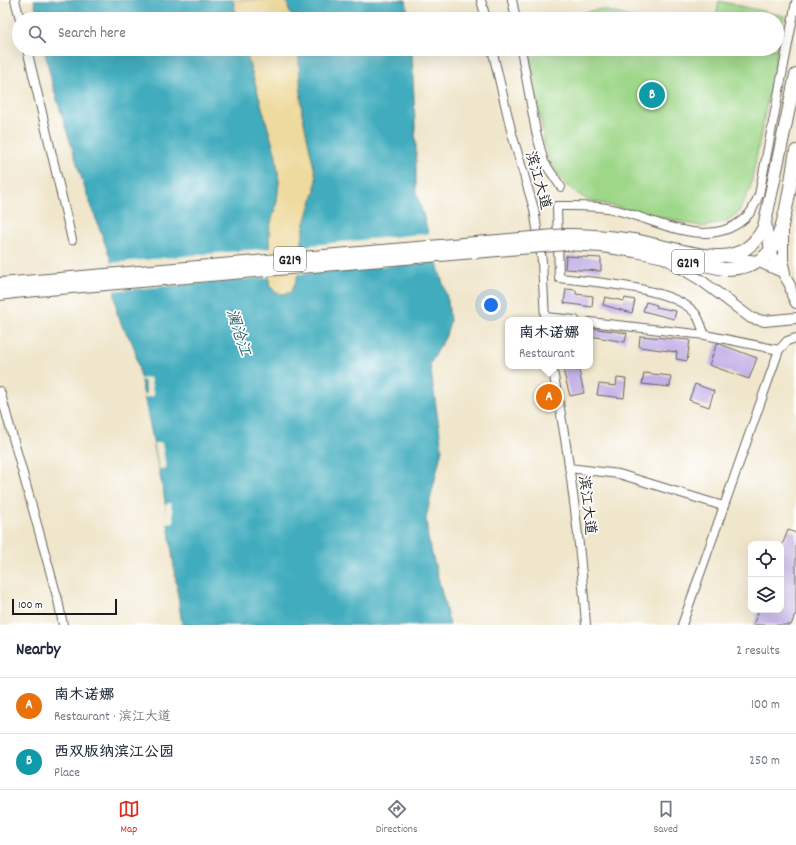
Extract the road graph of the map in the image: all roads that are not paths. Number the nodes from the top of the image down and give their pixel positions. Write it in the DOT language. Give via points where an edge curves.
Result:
graph roads {
  1 [pos="15,0"];
  2 [pos="481,0"];
  3 [pos="512,0"];
  4 [pos="796,2"];
  5 [pos="18,12"];
  6 [pos="484,12"];
  7 [pos="515,12"];
  8 [pos="29,56"];
  9 [pos="494,56"];
  10 [pos="522,56"];
  11 [pos="796,75"];
  12 [pos="796,152"];
  13 [pos="561,187"];
  14 [pos="766,218"];
  15 [pos="783,218"];
  16 [pos="566,239"];
  17 [pos="72,240"];
  18 [pos="770,252"];
  19 [pos="660,256"];
  20 [pos="723,256"];
  21 [pos="758,261"];
  22 [pos="786,277"];
  23 [pos="0,284"];
  24 [pos="14,288"];
  25 [pos="796,289"];
  26 [pos="0,294"];
  27 [pos="796,303"];
  28 [pos="545,317"];
  29 [pos="796,318"];
  30 [pos="593,322"];
  31 [pos="706,335"];
  32 [pos="796,338"];
  33 [pos="780,350"];
  34 [pos="553,369"];
  35 [pos="0,391"];
  36 [pos="569,468"];
  37 [pos="723,506"];
  38 [pos="63,625"];
  39 [pos="586,625"];
  40 [pos="682,625"];
  1 -- 5 [label="street"];
  2 -- 6 [label="street"];
  3 -- 7 [label="street"];
  4 -- 31 [label="street" via="759,196 750,214 735,226 710,234 684,232 610,208 557,206 559,278 653,292 679,300 695,314"];
  8 -- 17 [label="street"];
  9 -- 28 [label="street, 滨江大道" via="512,134 534,209 542,261"];
  10 -- 13 [label="street" via="544,162"];
  11 -- 14 [label="highway, G219"];
  12 -- 15 [label="highway, G219"];
  14 -- 18 [label="main road"];
  14 -- 20 [label="highway, G219" via="760,234 750,246 737,253"];
  15 -- 18 [label="highway, G219" via="779,235"];
  15 -- 22 [label="main road" via="783,264"];
  16 -- 19 [label="highway, G219"];
  16 -- 20 [label="highway, G219" via="633,240"];
  16 -- 24 [label="highway, G219, bridge"];
  18 -- 21 [label="highway, G219"];
  18 -- 22 [label="main road"];
  19 -- 21 [label="highway, G219" via="724,269 744,267"];
  19 -- 29 [label="main road" via="702,281 751,318 764,321"];
  20 -- 21 [label="main road"];
  21 -- 22 [label="main road" via="776,268"];
  22 -- 25 [label="main road"];
  22 -- 27 [label="main road"];
  23 -- 24 [label="highway, G219"];
  24 -- 26 [label="highway, G219"];
  30 -- 31 [label="street"];
  31 -- 33 [label="street"];
  32 -- 33 [label="street" via="787,342"];
  33 -- 37 [label="street"];
  34 -- 36 [label="street, 滨江大道"];
  35 -- 38 [label="street"];
  36 -- 37 [label="street" via="619,474"];
  36 -- 39 [label="street, 滨江大道"];
  37 -- 40 [label="street"];
}
